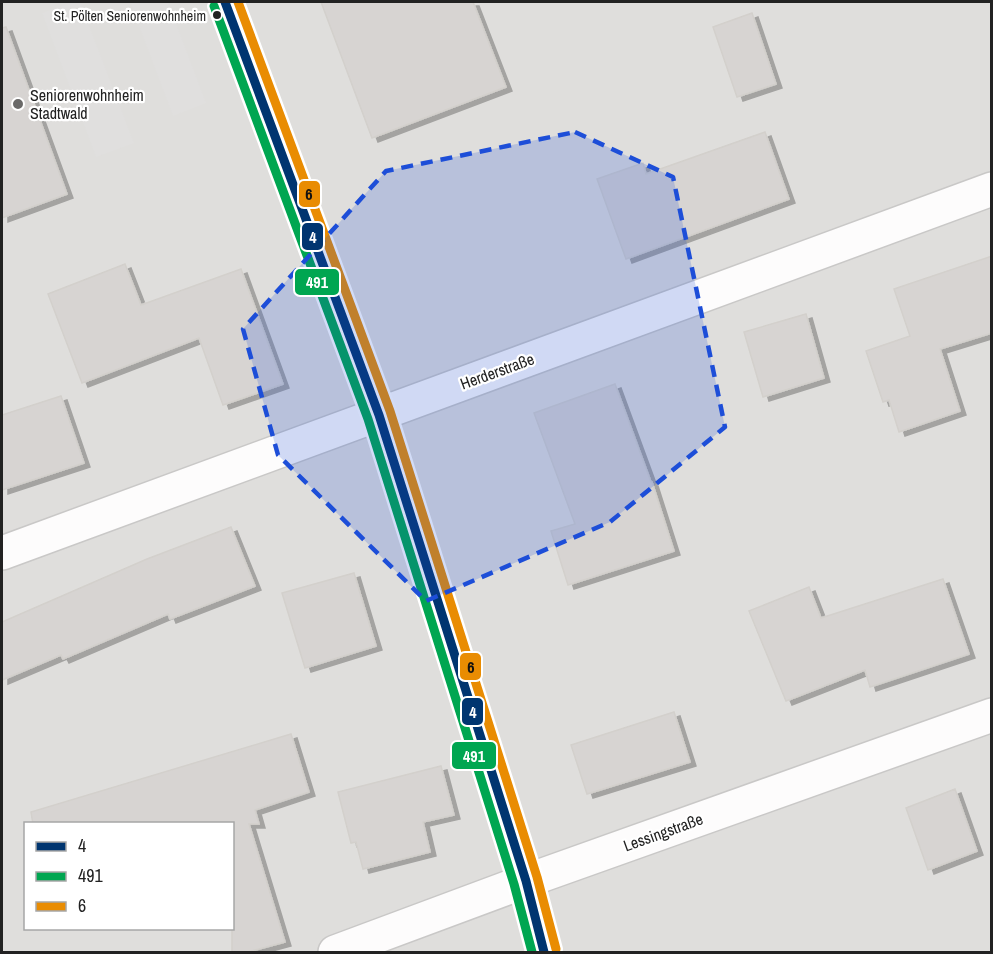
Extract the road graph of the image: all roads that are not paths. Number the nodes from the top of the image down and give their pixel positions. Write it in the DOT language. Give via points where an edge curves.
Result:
graph roads {
  1 [pos="225,2"];
  2 [pos="992,189"];
  3 [pos="379,415"];
  4 [pos="2,553"];
  5 [pos="992,715"];
  6 [pos="526,881"];
  7 [pos="335,952"];
  8 [pos="544,952"];
  1 -- 3 [label="street"];
  2 -- 3 [label="street, Herderstraße"];
  3 -- 4 [label="street, Herderstraße"];
  3 -- 6 [label="street"];
  5 -- 6 [label="street, Lessingstraße"];
  6 -- 7 [label="street, Lessingstraße"];
  6 -- 8 [label="street"];
}
